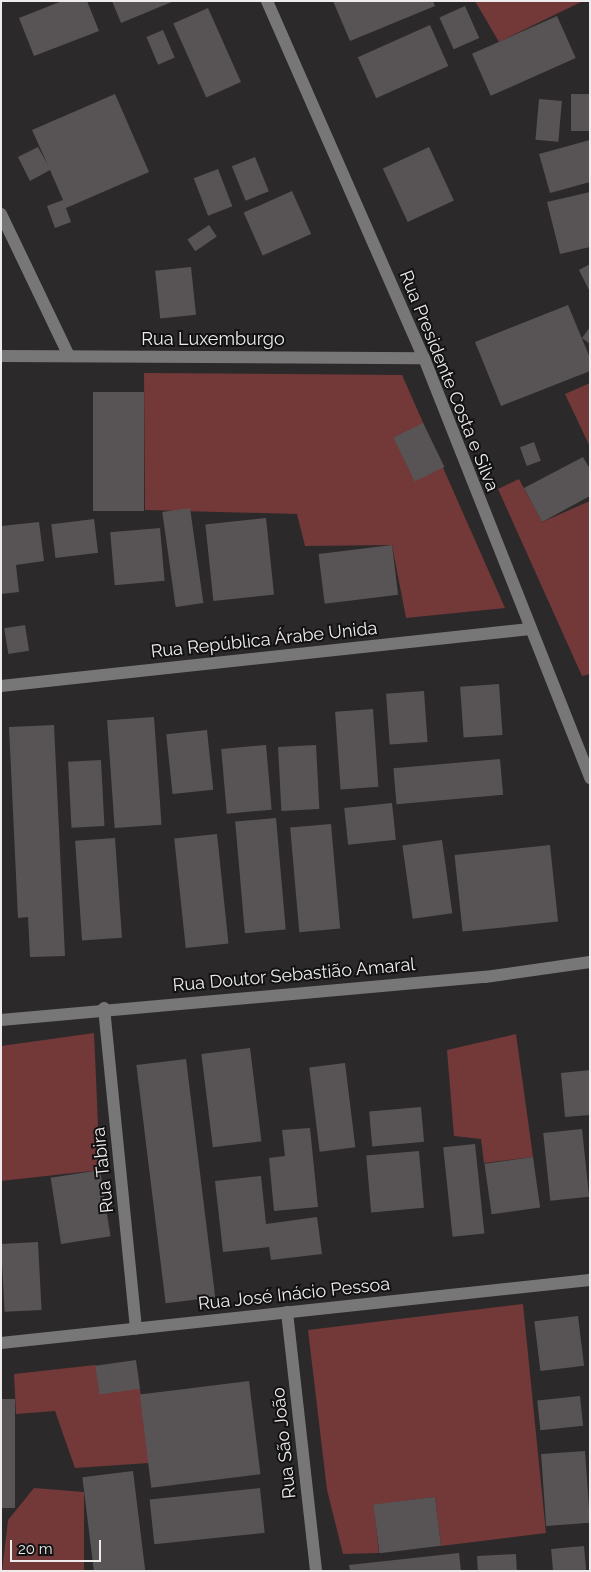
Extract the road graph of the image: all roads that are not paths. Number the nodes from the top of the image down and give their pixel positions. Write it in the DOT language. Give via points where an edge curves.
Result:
graph roads {
  1 [pos="267,1"];
  2 [pos="1,214"];
  3 [pos="1,356"];
  4 [pos="69,356"];
  5 [pos="424,358"];
  6 [pos="530,629"];
  7 [pos="1,686"];
  8 [pos="590,778"];
  9 [pos="590,962"];
  10 [pos="104,1008"];
  11 [pos="1,1020"];
  12 [pos="590,1280"];
  13 [pos="287,1312"];
  14 [pos="136,1328"];
  15 [pos="1,1343"];
  16 [pos="316,1571"];
  1 -- 5 [label="street, Rua Presidente Costa e Silva"];
  2 -- 4 [label="street"];
  3 -- 4 [label="street, Rua Luxemburgo"];
  4 -- 5 [label="street, Rua Luxemburgo"];
  5 -- 6 [label="street, Rua Presidente Costa e Silva"];
  6 -- 7 [label="street, Rua República Árabe Unida"];
  6 -- 8 [label="street, Rua Presidente Costa e Silva"];
  9 -- 10 [label="street, Rua Doutor Sebastião Amaral" via="485,977"];
  10 -- 11 [label="street, Rua Doutor Sebastião Amaral"];
  10 -- 14 [label="street, Rua Tabira"];
  12 -- 13 [label="street, Rua José Inácio Pessoa"];
  13 -- 14 [label="street, Rua José Inácio Pessoa"];
  13 -- 16 [label="street, Rua São João"];
  14 -- 15 [label="street, Rua José Inácio Pessoa"];
}
